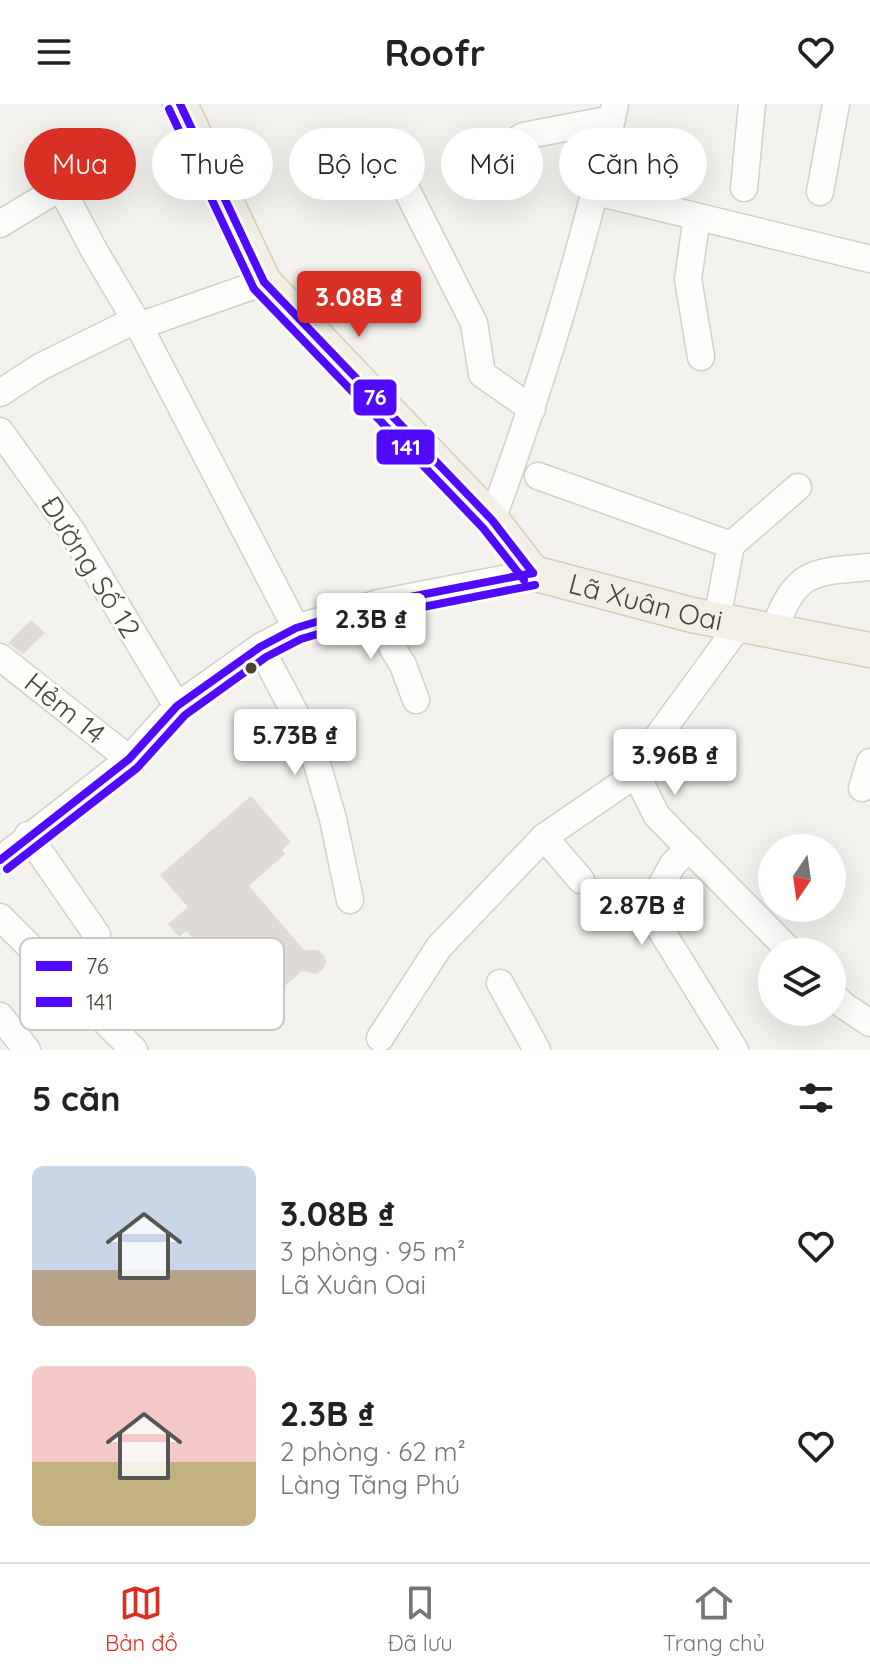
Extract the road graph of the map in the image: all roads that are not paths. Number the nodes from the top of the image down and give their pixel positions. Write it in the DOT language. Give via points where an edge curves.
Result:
graph roads {
  1 [pos="180,104"];
  2 [pos="752,104"];
  3 [pos="836,104"];
  4 [pos="613,112"];
  5 [pos="543,131"];
  6 [pos="744,188"];
  7 [pos="820,192"];
  8 [pos="40,200"];
  9 [pos="68,200"];
  10 [pos="412,200"];
  11 [pos="595,200"];
  12 [pos="629,200"];
  13 [pos="697,217"];
  14 [pos="0,224"];
  15 [pos="870,259"];
  16 [pos="264,282"];
  17 [pos="137,323"];
  18 [pos="701,357"];
  19 [pos="0,393"];
  20 [pos="532,409"];
  21 [pos="0,431"];
  22 [pos="538,476"];
  23 [pos="798,487"];
  24 [pos="492,520"];
  25 [pos="731,545"];
  26 [pos="870,567"];
  27 [pos="533,573"];
  28 [pos="379,603"];
  29 [pos="728,622"];
  30 [pos="296,628"];
  31 [pos="774,629"];
  32 [pos="260,647"];
  33 [pos="870,650"];
  34 [pos="0,657"];
  35 [pos="416,700"];
  36 [pos="177,706"];
  37 [pos="129,759"];
  38 [pos="870,762"];
  39 [pos="636,774"];
  40 [pos="862,788"];
  41 [pos="544,837"];
  42 [pos="10,846"];
  43 [pos="689,848"];
  44 [pos="581,880"];
  45 [pos="350,900"];
  46 [pos="0,917"];
  47 [pos="97,935"];
  48 [pos="21,938"];
  49 [pos="777,938"];
  50 [pos="500,983"];
  51 [pos="846,1007"];
  52 [pos="0,1016"];
  53 [pos="870,1023"];
  54 [pos="114,1030"];
  55 [pos="380,1038"];
  56 [pos="27,1050"];
  57 [pos="134,1050"];
  58 [pos="537,1050"];
  59 [pos="735,1050"];
  1 -- 16 [label="main road, Lã Xuân Oai"];
  2 -- 6 [label="street"];
  3 -- 7 [label="street"];
  4 -- 5 [label="street"];
  8 -- 14 [label="street"];
  9 -- 17 [label="street"];
  10 -- 20 [label="street" via="474,323 482,374"];
  11 -- 20 [label="street"];
  12 -- 13 [label="street"];
  13 -- 15 [label="street"];
  13 -- 18 [label="street" via="688,279"];
  16 -- 17 [label="street"];
  16 -- 24 [label="main road, Lã Xuân Oai"];
  17 -- 19 [label="street" via="40,367"];
  17 -- 30 [label="street"];
  20 -- 24 [label="street"];
  21 -- 36 [label="street, Đường Số 12" via="71,530"];
  22 -- 25 [label="street"];
  23 -- 25 [label="street"];
  24 -- 27 [label="main road, Lã Xuân Oai"];
  25 -- 29 [label="street"];
  26 -- 31 [label="street" via="820,571 798,584"];
  27 -- 28 [label="street"];
  27 -- 29 [label="main road, Lã Xuân Oai"];
  28 -- 30 [label="street"];
  28 -- 35 [label="street"];
  29 -- 31 [label="main road, Lã Xuân Oai"];
  29 -- 39 [label="street"];
  30 -- 32 [label="street"];
  31 -- 33 [label="main road, Lã Xuân Oai"];
  32 -- 36 [label="street"];
  32 -- 45 [label="street" via="311,743"];
  34 -- 37 [label="street, Hẻm 14"];
  36 -- 37 [label="street"];
  37 -- 42 [label="street"];
  38 -- 40 [label="street"];
  39 -- 41 [label="street"];
  39 -- 43 [label="street" via="657,816"];
  41 -- 44 [label="street"];
  41 -- 55 [label="street" via="439,947"];
  42 -- 47 [label="street"];
  43 -- 49 [label="street"];
  43 -- 59 [label="street" via="673,864 648,909"];
  46 -- 48 [label="street"];
  50 -- 58 [label="street"];
  51 -- 53 [label="street"];
  52 -- 56 [label="street"];
  54 -- 57 [label="street"];
}
